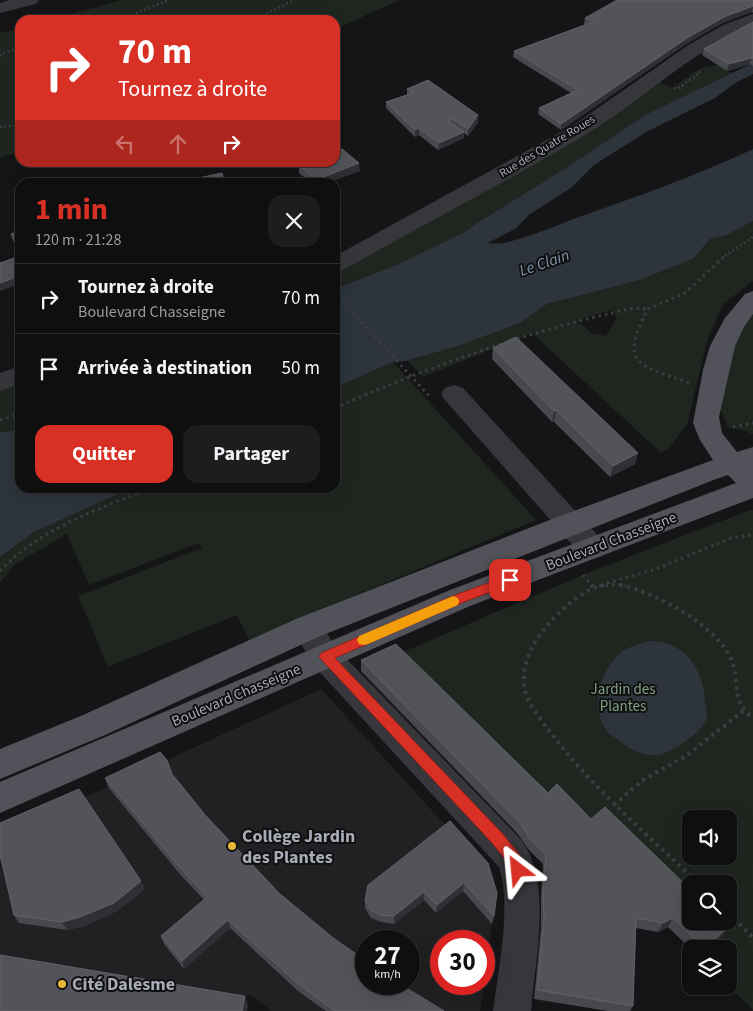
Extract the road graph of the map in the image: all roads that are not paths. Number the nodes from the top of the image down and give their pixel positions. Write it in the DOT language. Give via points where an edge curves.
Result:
graph roads {
  1 [pos="30,0"];
  2 [pos="0,8"];
  3 [pos="749,25"];
  4 [pos="340,262"];
  5 [pos="753,299"];
  6 [pos="15,377"];
  7 [pos="0,382"];
  8 [pos="454,394"];
  9 [pos="743,460"];
  10 [pos="753,483"];
  11 [pos="753,487"];
  12 [pos="570,524"];
  13 [pos="592,548"];
  14 [pos="307,628"];
  15 [pos="325,657"];
  16 [pos="0,764"];
  17 [pos="0,798"];
  18 [pos="512,1011"];
  1 -- 2 [label="street"];
  3 -- 4 [label="street, Rue des Quatre Roues" via="694,50 579,130"];
  5 -- 9 [label="main road" via="720,349 706,424 713,439"];
  6 -- 7 [label="street"];
  8 -- 12 [label="street"];
  9 -- 10 [label="main road"];
  9 -- 12 [label="main road, Boulevard Chasseigne"];
  11 -- 13 [label="main road, Boulevard Chasseigne"];
  12 -- 13 [label="street"];
  12 -- 14 [label="main road, Boulevard Chasseigne"];
  13 -- 15 [label="main road, Boulevard Chasseigne" via="460,598"];
  14 -- 15 [label="street"];
  14 -- 16 [label="main road, Boulevard Chasseigne"];
  15 -- 17 [label="main road, Boulevard Chasseigne"];
  15 -- 18 [label="street" via="514,859 521,881 521,908"];
}
